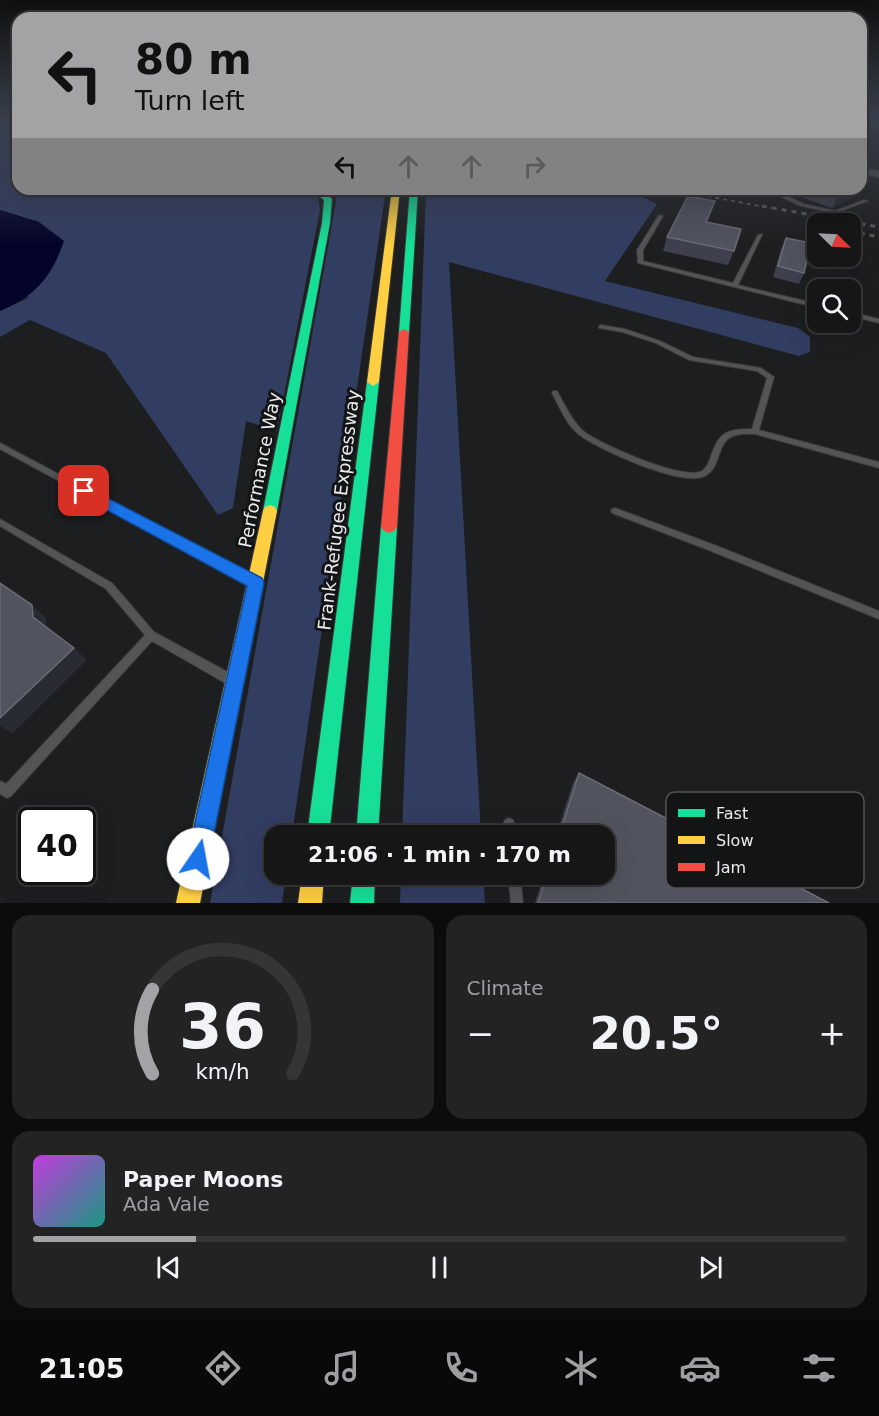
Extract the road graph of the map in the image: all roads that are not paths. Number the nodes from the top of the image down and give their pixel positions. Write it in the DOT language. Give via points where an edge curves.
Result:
graph roads {
  1 [pos="323,195"];
  2 [pos="395,195"];
  3 [pos="414,195"];
  4 [pos="780,195"];
  5 [pos="866,201"];
  6 [pos="661,216"];
  7 [pos="760,235"];
  8 [pos="735,286"];
  9 [pos="807,303"];
  10 [pos="861,317"];
  11 [pos="879,321"];
  12 [pos="601,327"];
  13 [pos="555,393"];
  14 [pos="755,431"];
  15 [pos="0,446"];
  16 [pos="879,465"];
  17 [pos="615,511"];
  18 [pos="0,522"];
  19 [pos="256,583"];
  20 [pos="879,615"];
  21 [pos="151,635"];
  22 [pos="235,682"];
  23 [pos="0,787"];
  24 [pos="319,825"];
  25 [pos="368,825"];
  26 [pos="312,885"];
  27 [pos="363,885"];
  28 [pos="515,885"];
  29 [pos="188,903"];
  30 [pos="310,903"];
  31 [pos="362,903"];
  32 [pos="517,903"];
  1 -- 19 [label="main road, Performance Way" via="328,199 326,223"];
  2 -- 24 [label="main road, Frank-Refugee Expressway"];
  3 -- 25 [label="main road"];
  4 -- 5 [label="lane" via="835,212"];
  6 -- 8 [label="lane" via="640,250 640,262"];
  7 -- 8 [label="lane"];
  8 -- 9 [label="lane"];
  10 -- 11 [label="lane"];
  12 -- 14 [label="lane" via="658,342 691,359 759,369 771,376"];
  13 -- 14 [label="lane" via="568,418 584,435 678,476 700,476 708,470 723,437 730,432"];
  14 -- 16 [label="lane"];
  15 -- 19 [label="lane"];
  17 -- 20 [label="lane" via="716,547 739,560"];
  18 -- 21 [label="lane" via="109,586"];
  19 -- 22 [label="main road, Performance Way"];
  21 -- 22 [label="lane"];
  21 -- 23 [label="lane" via="7,792"];
  22 -- 29 [label="main road, Performance Way"];
  26 -- 30 [label="main road"];
  27 -- 31 [label="main road"];
  28 -- 32 [label="lane"];
}
